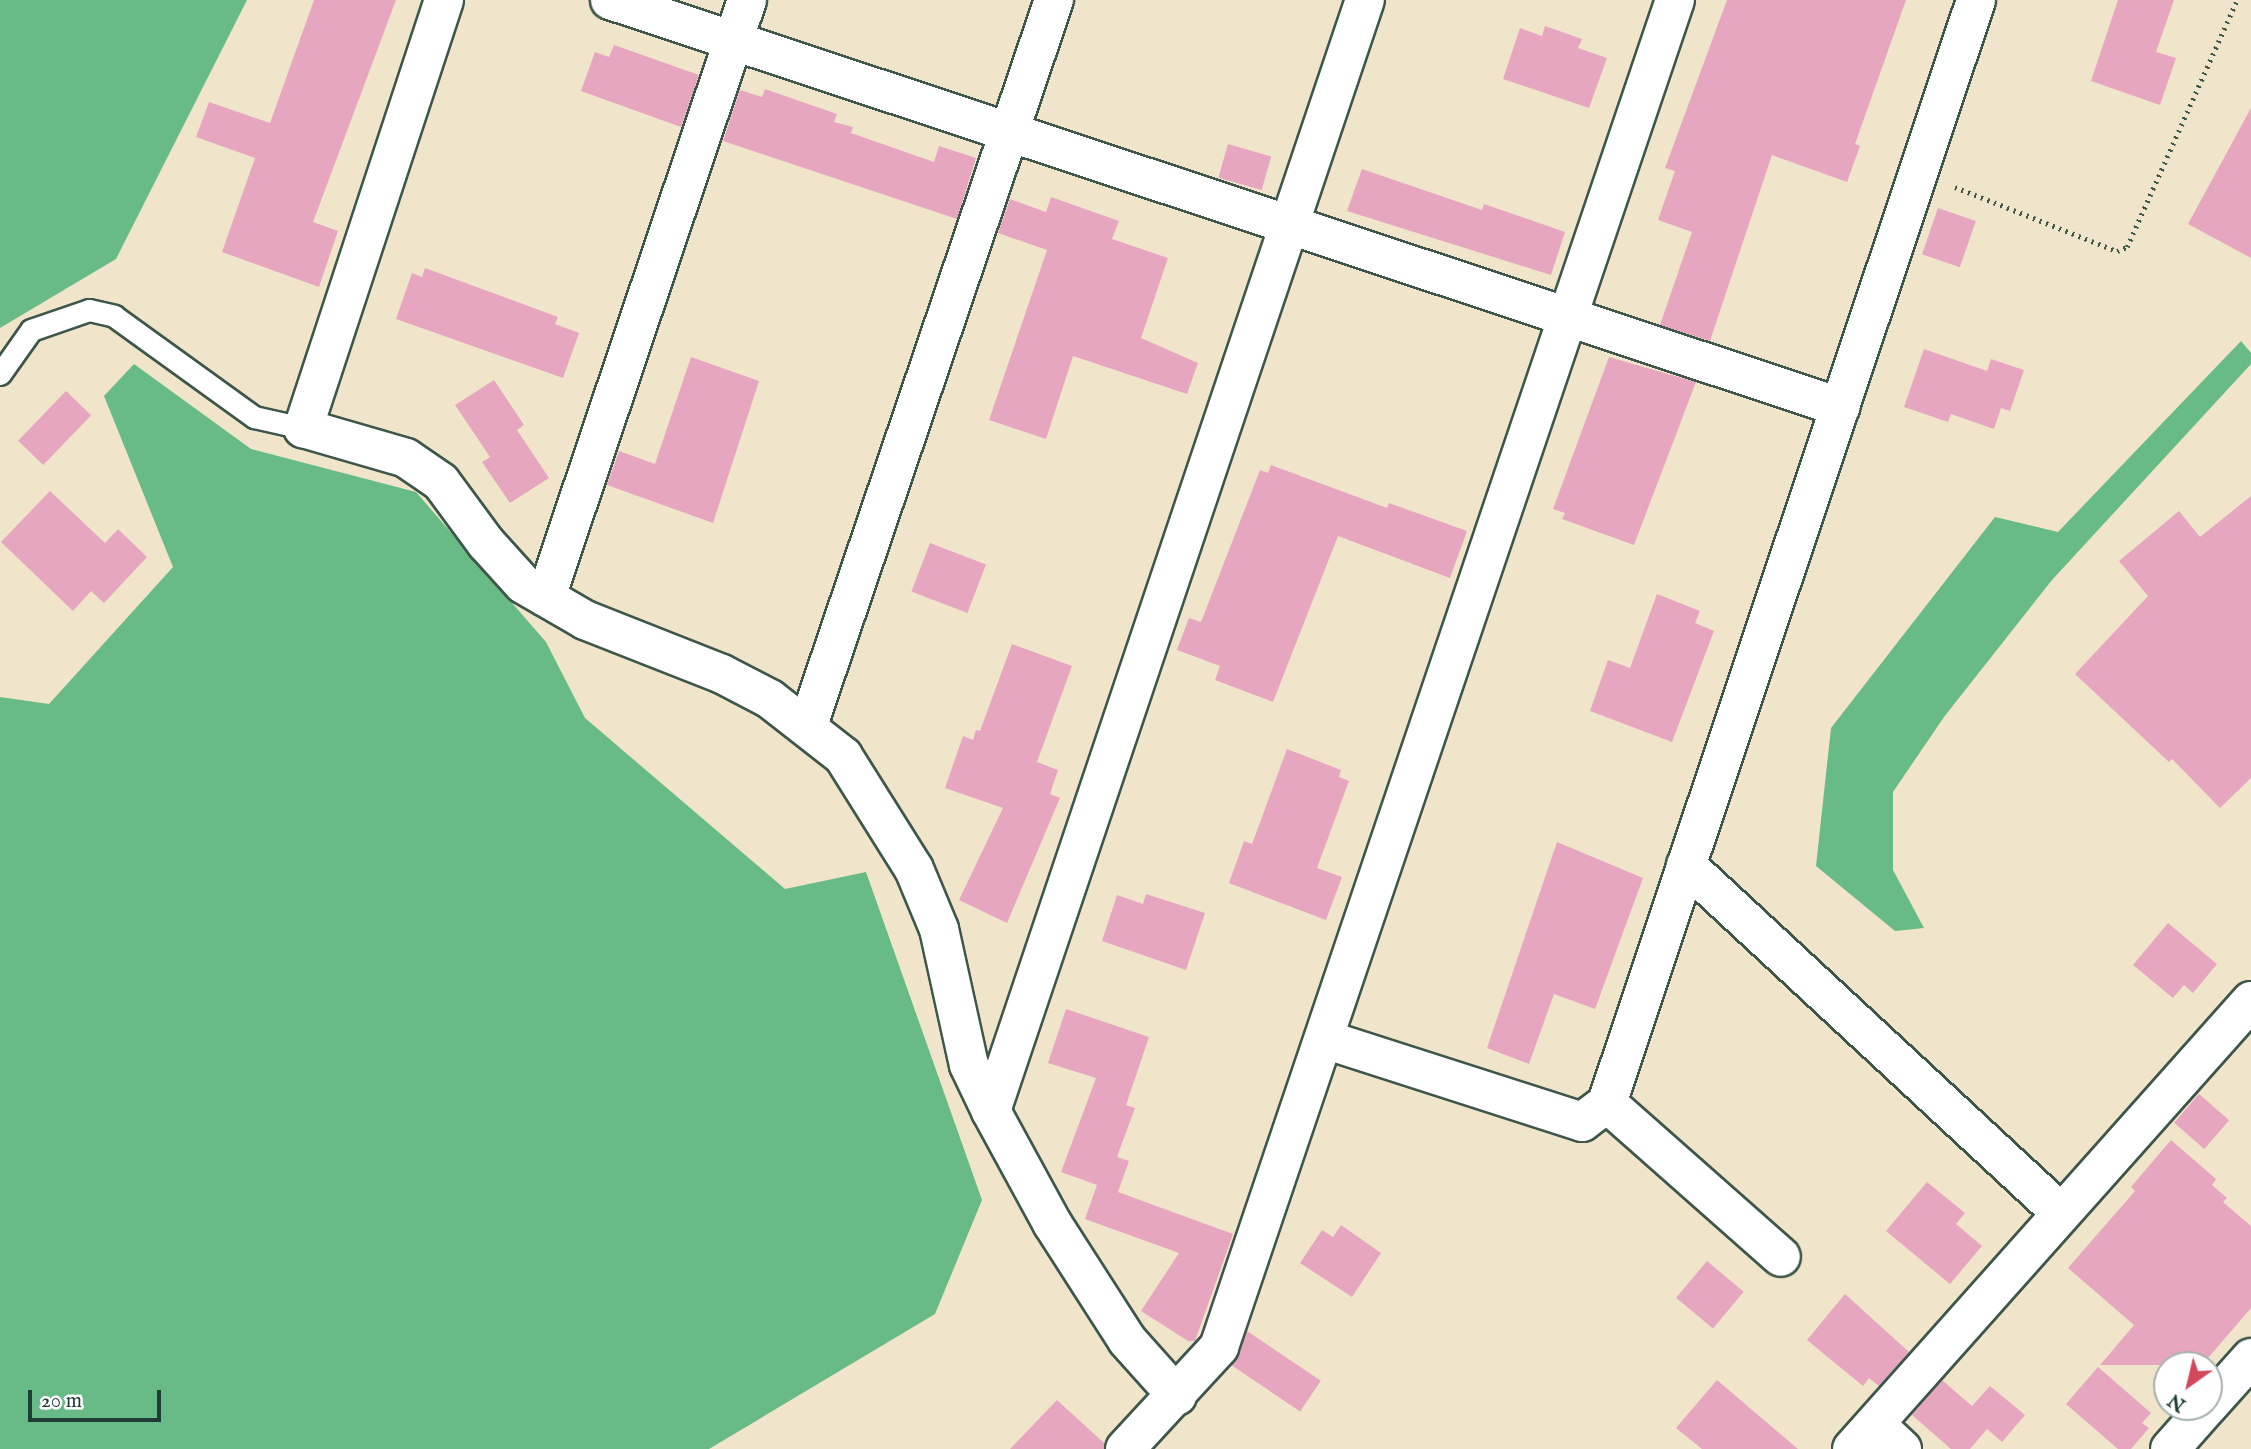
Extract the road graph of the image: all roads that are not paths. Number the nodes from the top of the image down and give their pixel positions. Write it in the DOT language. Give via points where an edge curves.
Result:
graph roads {
  1 [pos="444,0"];
  2 [pos="610,0"];
  3 [pos="747,0"];
  4 [pos="1054,0"];
  5 [pos="1366,0"];
  6 [pos="1675,0"];
  7 [pos="1976,0"];
  8 [pos="733,41"];
  9 [pos="1010,132"];
  10 [pos="1288,225"];
  11 [pos="1568,317"];
  12 [pos="0,374"];
  13 [pos="1840,407"];
  14 [pos="303,428"];
  15 [pos="546,597"];
  16 [pos="808,725"];
  17 [pos="1686,865"];
  18 [pos="2251,1000"];
  19 [pos="1324,1040"];
  20 [pos="1607,1103"];
  21 [pos="991,1111"];
  22 [pos="2060,1212"];
  23 [pos="1781,1256"];
  24 [pos="2251,1358"];
  25 [pos="2223,1389"];
  26 [pos="1177,1396"];
  27 [pos="2195,1421"];
  28 [pos="1876,1441"];
  29 [pos="1125,1449"];
  30 [pos="2170,1449"];
  1 -- 14 [label="street"];
  2 -- 8 [label="street"];
  3 -- 8 [label="street"];
  4 -- 9 [label="street"];
  5 -- 10 [label="street"];
  6 -- 11 [label="street"];
  7 -- 13 [label="street"];
  8 -- 9 [label="street"];
  8 -- 15 [label="street"];
  9 -- 10 [label="street"];
  9 -- 16 [label="street"];
  10 -- 11 [label="street"];
  10 -- 21 [label="street"];
  11 -- 13 [label="street"];
  11 -- 19 [label="street"];
  12 -- 14 [label="lane" via="31,330 89,310 114,316 254,417"];
  13 -- 17 [label="street"];
  14 -- 15 [label="street" via="406,458 441,482 495,554 523,584"];
  15 -- 16 [label="street" via="585,620 722,674"];
  16 -- 21 [label="street" via="843,756 914,869 939,929 969,1065"];
  17 -- 20 [label="street"];
  17 -- 22 [label="street"];
  18 -- 22 [label="street"];
  19 -- 20 [label="street" via="1582,1122"];
  19 -- 26 [label="street" via="1219,1347"];
  20 -- 23 [label="street"];
  21 -- 26 [label="street" via="1052,1223 1127,1340"];
  22 -- 28 [label="street"];
  24 -- 25 [label="street"];
  26 -- 29 [label="street"];
  27 -- 30 [label="street"];
}
